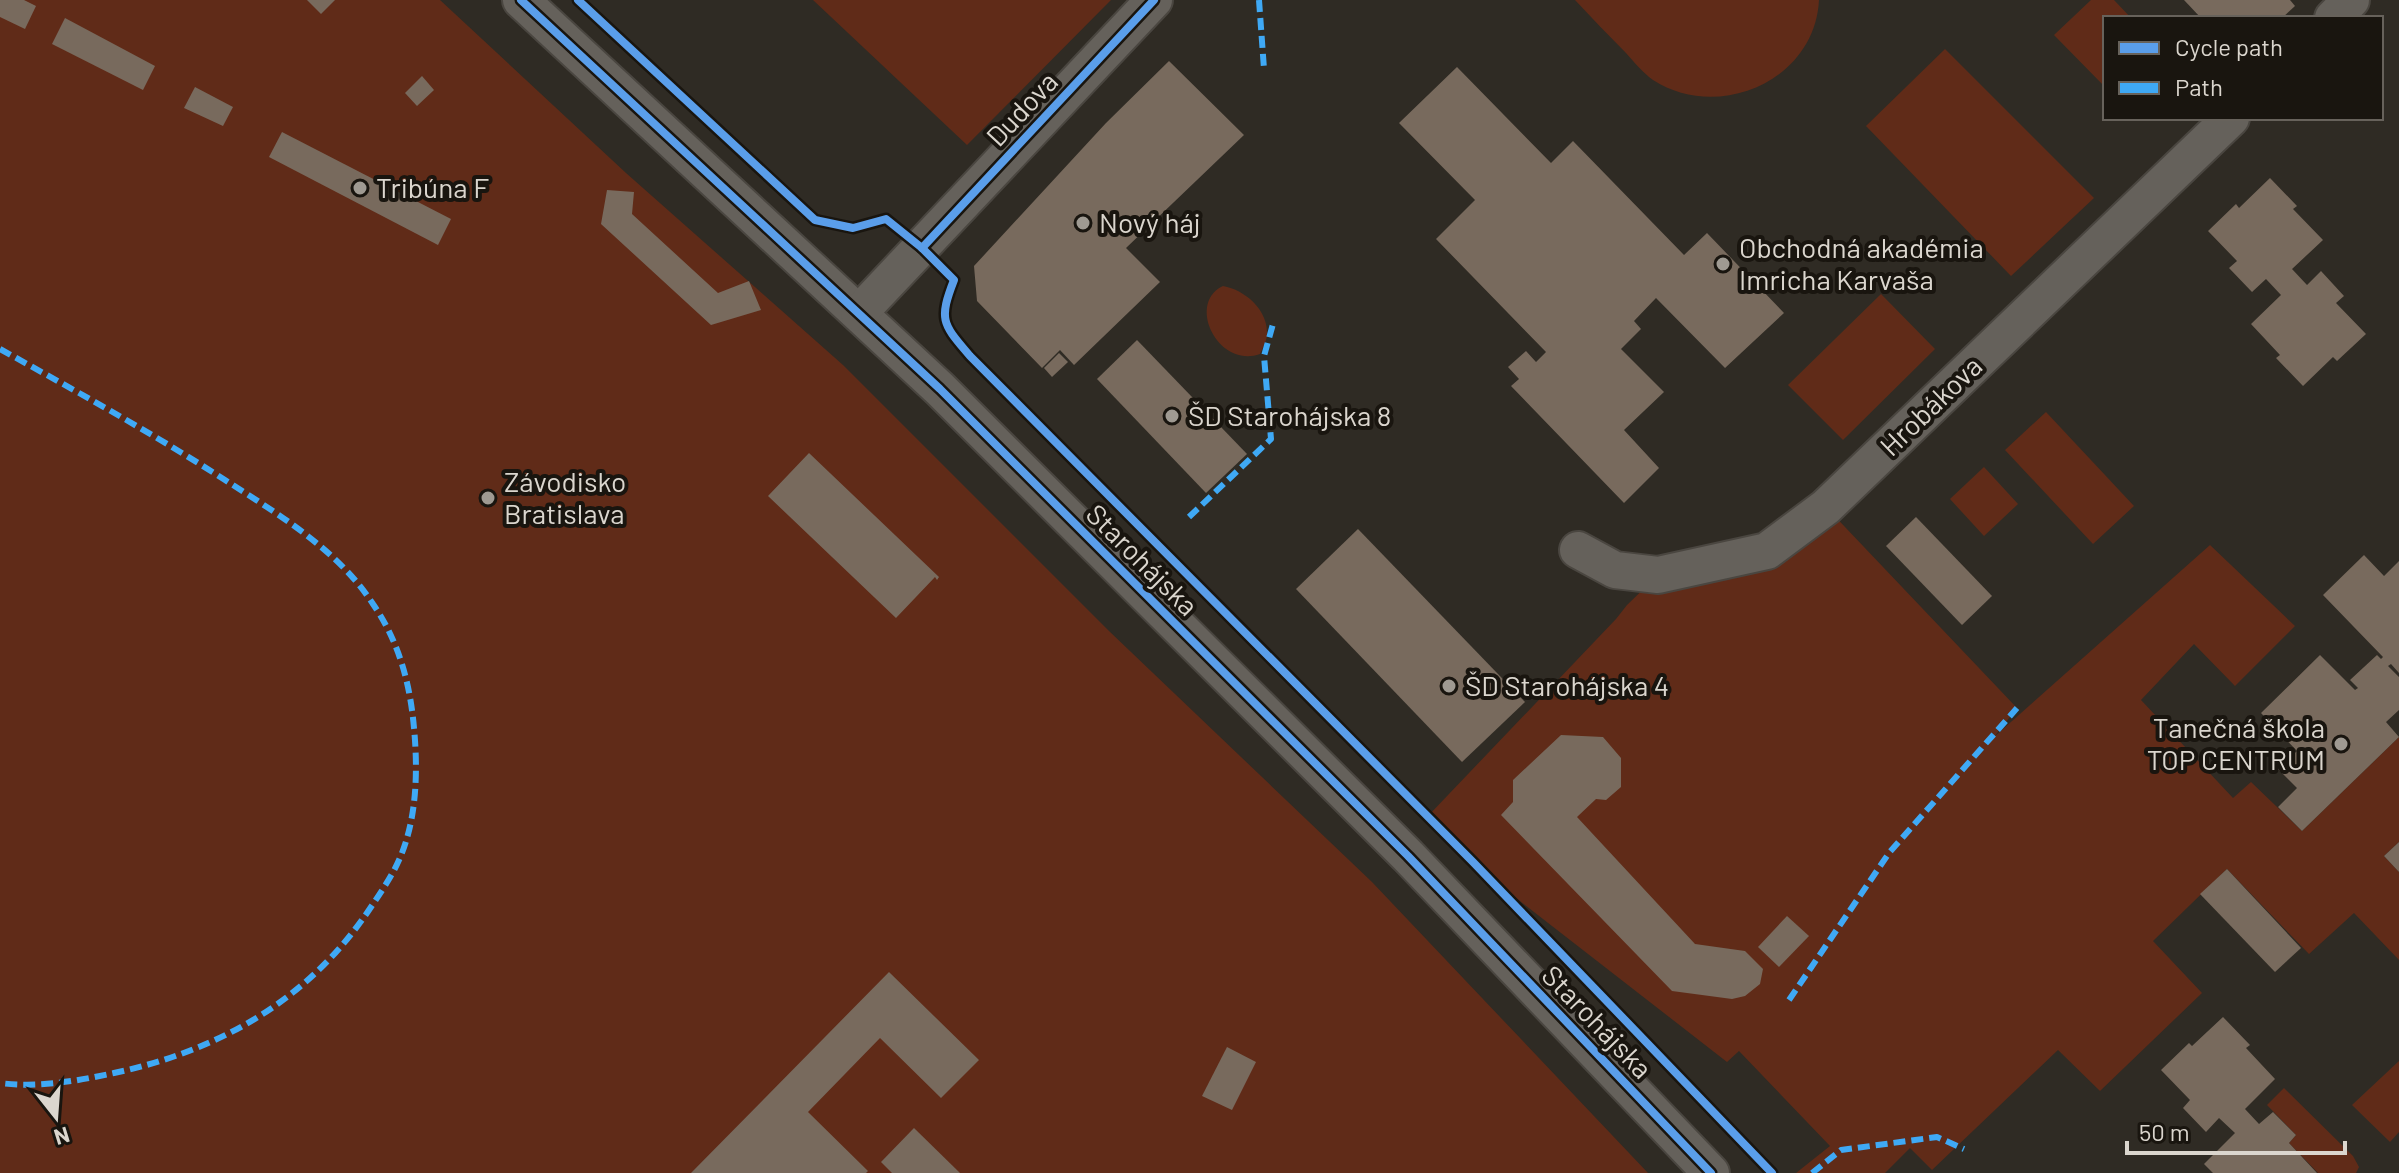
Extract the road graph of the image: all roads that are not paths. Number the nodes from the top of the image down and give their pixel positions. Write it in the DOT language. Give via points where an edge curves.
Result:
graph roads {
  1 [pos="521,0"];
  2 [pos="1154,0"];
  3 [pos="2351,0"];
  4 [pos="2335,16"];
  5 [pos="2229,120"];
  6 [pos="859,313"];
  7 [pos="1578,550"];
  8 [pos="1711,1173"];
  1 -- 6 [label="street, Starohájska"];
  2 -- 6 [label="street, Dudova"];
  3 -- 4 [label="street"];
  5 -- 7 [label="street, Hrobákova" via="1826,507 1767,551 1658,575 1615,570"];
  6 -- 8 [label="street, Starohájska" via="1408,856"];
}
